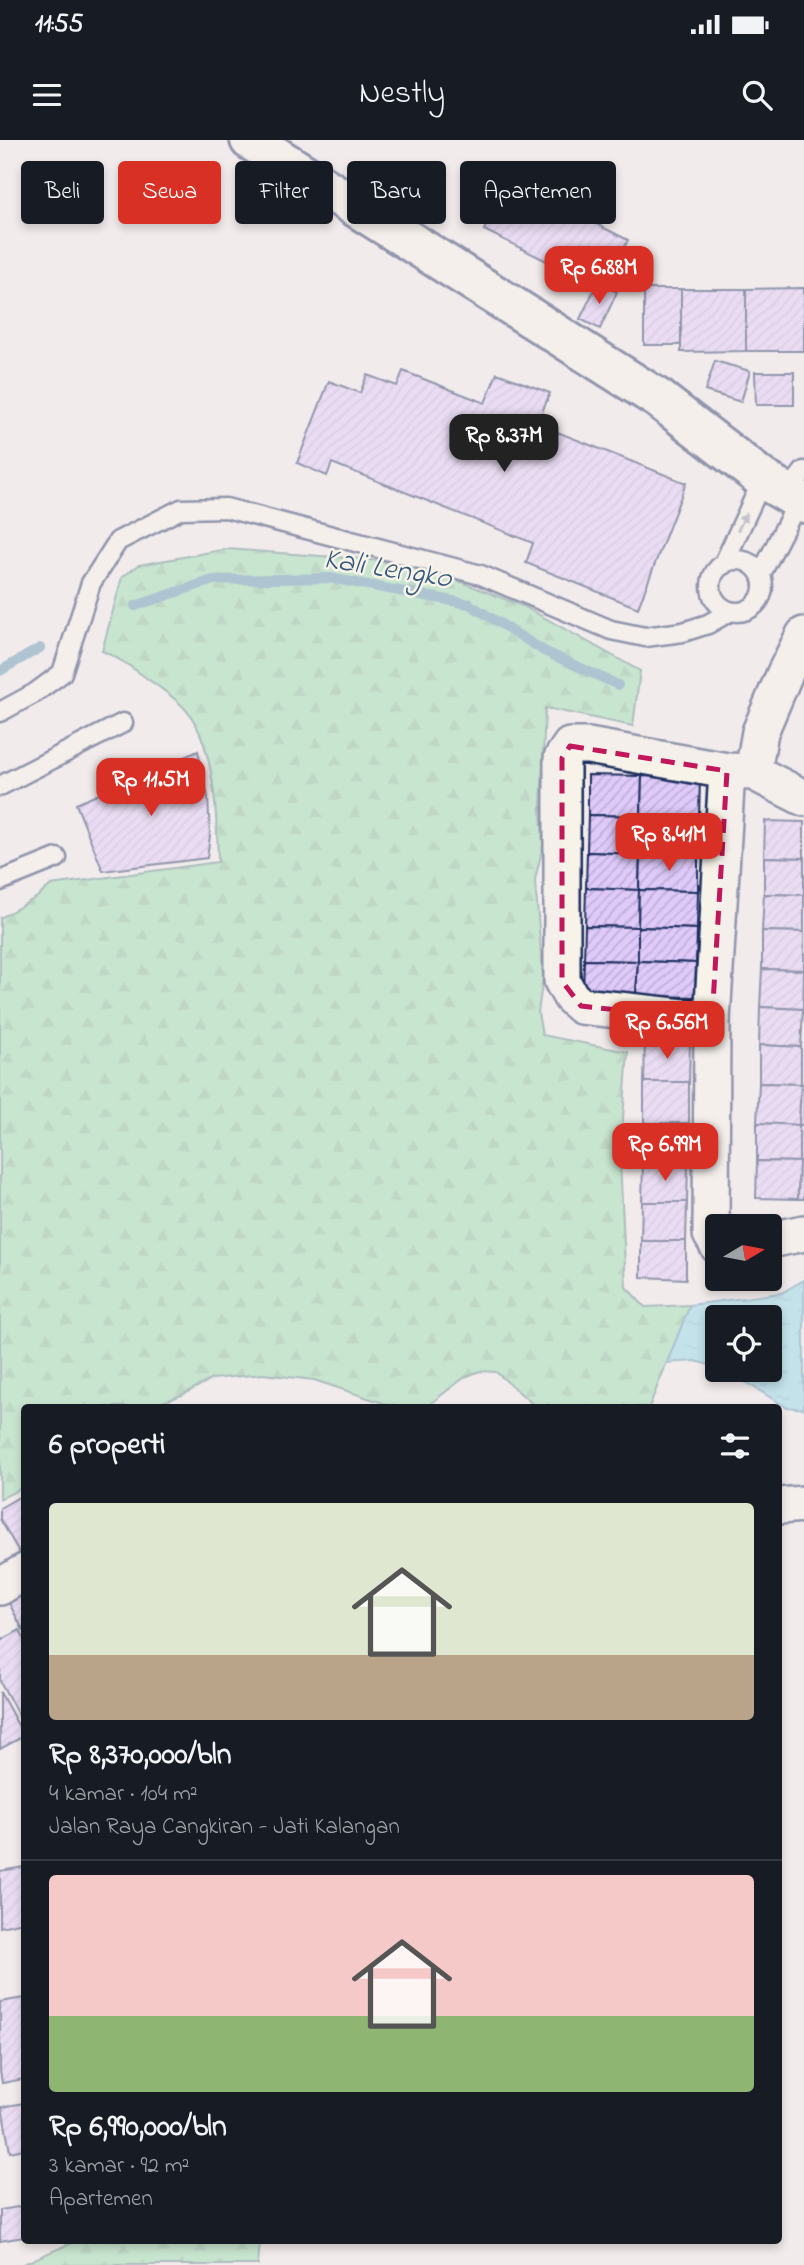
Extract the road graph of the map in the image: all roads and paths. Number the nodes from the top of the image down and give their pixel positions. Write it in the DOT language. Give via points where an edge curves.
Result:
graph roads {
  1 [pos="250,140"];
  2 [pos="791,489"];
  3 [pos="723,565"];
  4 [pos="761,574"];
  5 [pos="729,612"];
  6 [pos="804,635"];
  7 [pos="0,712"];
  8 [pos="123,723"];
  9 [pos="740,772"];
  10 [pos="0,786"];
  11 [pos="804,798"];
  12 [pos="57,858"];
  13 [pos="0,881"];
  14 [pos="712,1020"];
  15 [pos="711,1214"];
  16 [pos="804,1233"];
  17 [pos="782,1238"];
  18 [pos="804,1504"];
  19 [pos="782,1506"];
  20 [pos="21,1574"];
  21 [pos="0,1587"];
  1 -- 2 [label="street"];
  3 -- 2 [label="lane, one-way"];
  2 -- 4 [label="lane"];
  3 -- 4 [label="lane" via="743,561"];
  3 -- 5 [label="lane" via="713,575 711,588 718,606"];
  4 -- 5 [label="lane" via="761,591 754,606"];
  5 -- 7 [label="lane" via="695,628 645,637 611,630 481,575 226,508 181,509 118,541 91,583 62,673"];
  6 -- 9 [label="street"];
  8 -- 10 [label="lane"];
  9 -- 11 [label="street"];
  9 -- 14 [label="street"];
  9 -- 14 [label="street" via="588,746 570,746 562,758 562,981 570,998 581,1006"];
  12 -- 13 [label="lane"];
  14 -- 15 [label="street"];
  16 -- 17 [label="street"];
  18 -- 19 [label="street"];
  20 -- 21 [label="street"];
}
